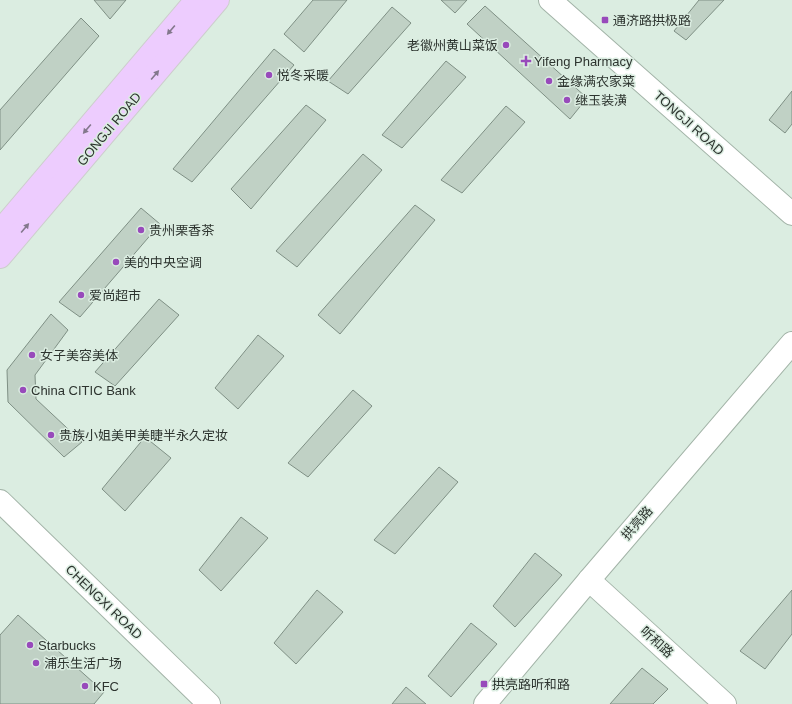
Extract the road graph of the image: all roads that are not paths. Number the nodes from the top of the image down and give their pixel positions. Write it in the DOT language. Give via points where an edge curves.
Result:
graph roads {
  1 [pos="196,0"];
  2 [pos="218,0"];
  3 [pos="550,0"];
  4 [pos="792,214"];
  5 [pos="0,231"];
  6 [pos="0,257"];
  7 [pos="792,343"];
  8 [pos="0,501"];
  9 [pos="588,580"];
  10 [pos="209,704"];
  11 [pos="485,704"];
  12 [pos="725,704"];
  1 -- 5 [label="main road, GONGJI ROAD, one-way"];
  6 -- 2 [label="main road, GONGJI ROAD, one-way"];
  3 -- 4 [label="street, TONGJI ROAD"];
  7 -- 9 [label="street, 拱亮路"];
  8 -- 10 [label="street, CHENGXI ROAD"];
  9 -- 11 [label="street, 拱亮路"];
  9 -- 12 [label="street, 听和路"];
}
